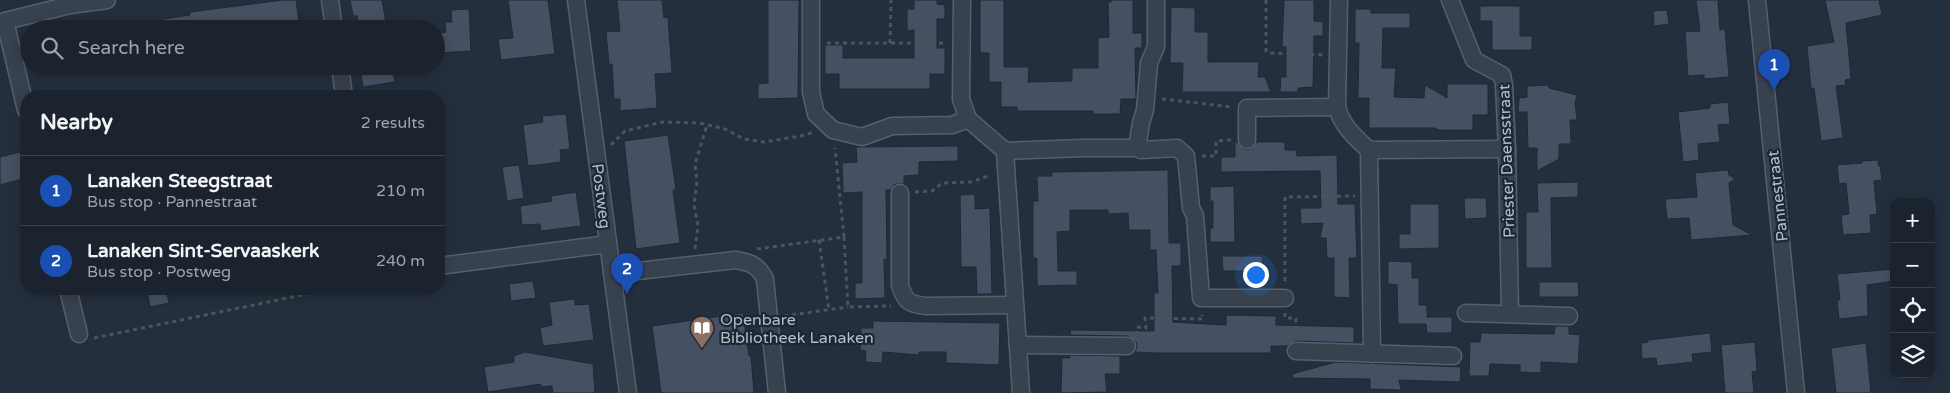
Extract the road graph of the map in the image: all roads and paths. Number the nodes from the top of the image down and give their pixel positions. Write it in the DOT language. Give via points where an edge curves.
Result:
graph roads {
  1 [pos="107,0"];
  2 [pos="330,0"];
  3 [pos="576,0"];
  4 [pos="810,0"];
  5 [pos="891,0"];
  6 [pos="962,0"];
  7 [pos="1156,0"];
  8 [pos="1266,0"];
  9 [pos="1339,0"];
  10 [pos="1450,0"];
  11 [pos="1757,0"];
  12 [pos="333,20"];
  13 [pos="811,43"];
  14 [pos="890,43"];
  15 [pos="961,43"];
  16 [pos="1338,55"];
  17 [pos="341,75"];
  18 [pos="21,90"];
  19 [pos="343,90"];
  20 [pos="1146,97"];
  21 [pos="1337,107"];
  22 [pos="1247,108"];
  23 [pos="968,119"];
  24 [pos="707,125"];
  25 [pos="831,127"];
  26 [pos="1247,140"];
  27 [pos="1137,148"];
  28 [pos="1508,149"];
  29 [pos="1369,150"];
  30 [pos="1005,152"];
  31 [pos="1186,156"];
  32 [pos="597,160"];
  33 [pos="1006,169"];
  34 [pos="900,193"];
  35 [pos="1370,195"];
  36 [pos="844,236"];
  37 [pos="819,240"];
  38 [pos="608,244"];
  39 [pos="749,250"];
  40 [pos="445,265"];
  41 [pos="684,266"];
  42 [pos="612,274"];
  43 [pos="69,295"];
  44 [pos="302,295"];
  45 [pos="913,305"];
  46 [pos="1015,305"];
  47 [pos="1285,305"];
  48 [pos="848,308"];
  49 [pos="829,310"];
  50 [pos="1202,312"];
  51 [pos="1276,312"];
  52 [pos="1466,313"];
  53 [pos="1510,314"];
  54 [pos="1568,316"];
  55 [pos="768,319"];
  56 [pos="79,334"];
  57 [pos="1018,345"];
  58 [pos="1127,346"];
  59 [pos="1296,350"];
  60 [pos="1372,354"];
  61 [pos="1453,356"];
  62 [pos="628,393"];
  63 [pos="777,393"];
  64 [pos="1021,393"];
  65 [pos="1796,393"];
  1 -- 18 [label="street" via="70,5 5,21"];
  2 -- 12 [label="street"];
  3 -- 32 [label="street, Postweg"];
  4 -- 13 [label="street"];
  5 -- 14 [label="path"];
  6 -- 15 [label="street"];
  7 -- 20 [label="street" via="1156,47 1149,63"];
  8 -- 16 [label="path" via="1266,51"];
  9 -- 16 [label="street"];
  10 -- 28 [label="street, Priester Daensstraat" via="1474,60 1502,75"];
  11 -- 65 [label="street, Pannestraat"];
  13 -- 14 [label="path"];
  13 -- 25 [label="street" via="811,92 816,114"];
  14 -- 15 [label="path"];
  15 -- 23 [label="street" via="961,99"];
  16 -- 21 [label="street"];
  17 -- 19 [label="street"];
  20 -- 22 [label="path"];
  20 -- 27 [label="street"];
  21 -- 22 [label="street"];
  21 -- 29 [label="street" via="1339,117"];
  22 -- 26 [label="street"];
  23 -- 25 [label="street" via="952,125 892,126 862,137"];
  23 -- 30 [label="street"];
  24 -- 25 [label="path" via="725,129 744,139 764,142"];
  24 -- 32 [label="path" via="700,122 663,122 624,131"];
  24 -- 41 [label="path" via="695,164 696,246"];
  25 -- 36 [label="path"];
  26 -- 31 [label="path" via="1216,141 1216,156"];
  27 -- 30 [label="street"];
  27 -- 31 [label="street" via="1178,148"];
  28 -- 29 [label="street"];
  28 -- 53 [label="street, Priester Daensstraat"];
  29 -- 35 [label="street"];
  30 -- 33 [label="street"];
  31 -- 47 [label="street" via="1191,208 1195,216 1201,298"];
  32 -- 38 [label="street, Postweg"];
  33 -- 34 [label="path" via="971,182 942,183 932,191"];
  33 -- 46 [label="street"];
  34 -- 45 [label="street" via="900,285 904,298"];
  35 -- 47 [label="path" via="1285,197"];
  35 -- 60 [label="street"];
  36 -- 37 [label="path"];
  36 -- 48 [label="path"];
  37 -- 39 [label="path"];
  37 -- 49 [label="path"];
  38 -- 40 [label="street"];
  38 -- 42 [label="street, Postweg"];
  41 -- 42 [label="street"];
  41 -- 55 [label="street" via="734,260 756,266 764,279"];
  42 -- 62 [label="street, Postweg"];
  43 -- 56 [label="street"];
  44 -- 56 [label="path" via="84,340"];
  45 -- 46 [label="street"];
  45 -- 48 [label="path"];
  46 -- 57 [label="street"];
  47 -- 51 [label="path"];
  47 -- 59 [label="path" via="1285,318 1296,318"];
  48 -- 49 [label="path"];
  49 -- 55 [label="path"];
  50 -- 58 [label="path" via="1203,319 1145,318 1146,328 1137,327 1137,335 1128,336"];
  52 -- 53 [label="street"];
  53 -- 54 [label="street"];
  55 -- 63 [label="street"];
  57 -- 58 [label="street"];
  57 -- 64 [label="street"];
  59 -- 60 [label="street"];
  60 -- 61 [label="street"];
}
